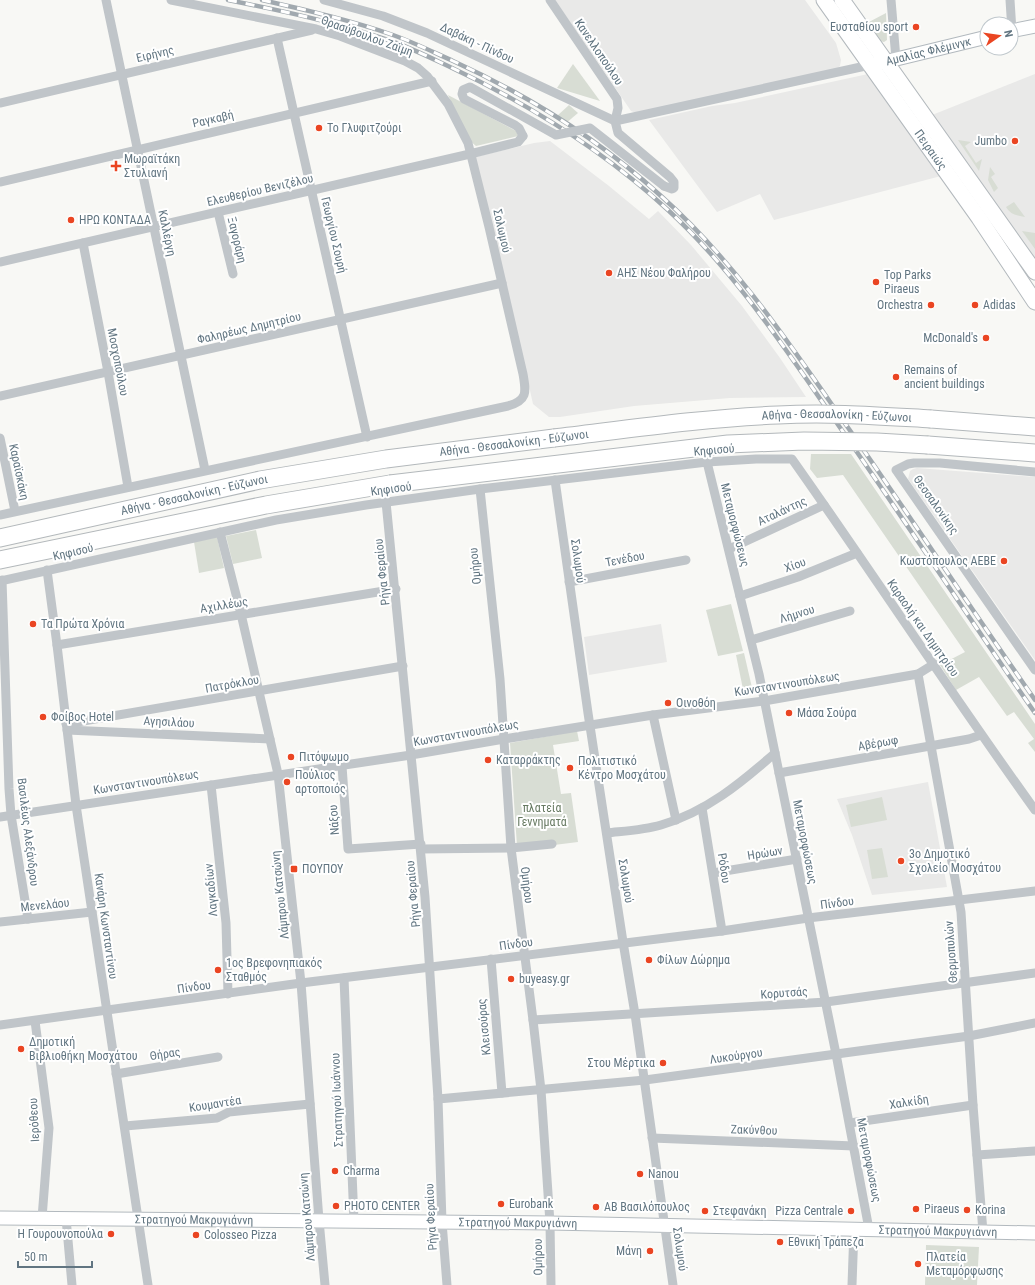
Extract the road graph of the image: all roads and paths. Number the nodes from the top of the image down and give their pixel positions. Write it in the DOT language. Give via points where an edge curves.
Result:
graph roads {
  1 [pos="106,0"];
  2 [pos="171,0"];
  3 [pos="324,0"];
  4 [pos="550,0"];
  5 [pos="824,0"];
  6 [pos="842,0"];
  7 [pos="891,0"];
  8 [pos="1010,0"];
  9 [pos="1011,16"];
  10 [pos="1035,26"];
  11 [pos="316,29"];
  12 [pos="1019,29"];
  13 [pos="277,38"];
  14 [pos="979,39"];
  15 [pos="891,60"];
  16 [pos="870,65"];
  17 [pos="122,74"];
  18 [pos="432,80"];
  19 [pos="0,103"];
  20 [pos="294,113"];
  21 [pos="616,121"];
  22 [pos="137,149"];
  23 [pos="470,154"];
  24 [pos="0,182"];
  25 [pos="311,190"];
  26 [pos="218,212"];
  27 [pos="154,226"];
  28 [pos="83,243"];
  29 [pos="0,262"];
  30 [pos="1035,272"];
  31 [pos="233,274"];
  32 [pos="502,283"];
  33 [pos="1035,302"];
  34 [pos="340,320"];
  35 [pos="181,355"];
  36 [pos="108,372"];
  37 [pos="0,396"];
  38 [pos="1035,427"];
  39 [pos="367,437"];
  40 [pos="0,438"];
  41 [pos="1035,453"];
  42 [pos="792,459"];
  43 [pos="707,462"];
  44 [pos="205,470"];
  45 [pos="1035,472"];
  46 [pos="555,480"];
  47 [pos="128,487"];
  48 [pos="480,489"];
  49 [pos="386,502"];
  50 [pos="824,505"];
  51 [pos="15,511"];
  52 [pos="0,515"];
  53 [pos="220,532"];
  54 [pos="0,538"];
  55 [pos="729,548"];
  56 [pos="857,553"];
  57 [pos="0,560"];
  58 [pos="686,560"];
  59 [pos="47,570"];
  60 [pos="1,580"];
  61 [pos="569,582"];
  62 [pos="396,589"];
  63 [pos="740,596"];
  64 [pos="850,611"];
  65 [pos="241,614"];
  66 [pos="751,640"];
  67 [pos="57,644"];
  68 [pos="934,664"];
  69 [pos="403,666"];
  70 [pos="1035,670"];
  71 [pos="918,674"];
  72 [pos="3,675"];
  73 [pos="259,691"];
  74 [pos="764,701"];
  75 [pos="653,715"];
  76 [pos="590,726"];
  77 [pos="66,727"];
  78 [pos="981,735"];
  79 [pos="270,739"];
  80 [pos="504,739"];
  81 [pos="930,746"];
  82 [pos="775,753"];
  83 [pos="411,755"];
  84 [pos="342,766"];
  85 [pos="779,773"];
  86 [pos="278,774"];
  87 [pos="211,784"];
  88 [pos="76,805"];
  89 [pos="702,808"];
  90 [pos="1035,810"];
  91 [pos="11,815"];
  92 [pos="0,817"];
  93 [pos="676,820"];
  94 [pos="607,833"];
  95 [pos="552,844"];
  96 [pos="421,847"];
  97 [pos="511,848"];
  98 [pos="797,860"];
  99 [pos="713,873"];
  100 [pos="1035,891"];
  101 [pos="959,900"];
  102 [pos="92,912"];
  103 [pos="808,918"];
  104 [pos="28,919"];
  105 [pos="0,922"];
  106 [pos="722,931"];
  107 [pos="623,942"];
  108 [pos="525,955"];
  109 [pos="491,960"];
  110 [pos="430,968"];
  111 [pos="1035,973"];
  112 [pos="344,978"];
  113 [pos="301,984"];
  114 [pos="965,984"];
  115 [pos="228,994"];
  116 [pos="826,1002"];
  117 [pos="106,1011"];
  118 [pos="636,1014"];
  119 [pos="533,1020"];
  120 [pos="35,1021"];
  121 [pos="1035,1023"];
  122 [pos="0,1025"];
  123 [pos="969,1036"];
  124 [pos="836,1054"];
  125 [pos="218,1057"];
  126 [pos="116,1074"];
  127 [pos="645,1080"];
  128 [pos="540,1090"];
  129 [pos="502,1093"];
  130 [pos="438,1099"];
  131 [pos="310,1104"];
  132 [pos="973,1105"];
  133 [pos="850,1123"];
  134 [pos="125,1126"];
  135 [pos="652,1138"];
  136 [pos="854,1146"];
  137 [pos="1035,1151"];
  138 [pos="977,1155"];
  139 [pos="0,1218"];
  140 [pos="42,1218"];
  141 [pos="66,1218"];
  142 [pos="139,1218"];
  143 [pos="319,1220"];
  144 [pos="354,1221"];
  145 [pos="442,1222"];
  146 [pos="550,1223"];
  147 [pos="664,1225"];
  148 [pos="854,1229"];
  149 [pos="869,1229"];
  150 [pos="983,1232"];
  151 [pos="1035,1233"];
  152 [pos="72,1285"];
  153 [pos="148,1285"];
  154 [pos="325,1285"];
  155 [pos="447,1285"];
  156 [pos="551,1285"];
  157 [pos="673,1285"];
  158 [pos="852,1285"];
  1 -- 17 [label="street, Καλλέργη"];
  2 -- 11 [label="street, Θρασύβουλου Ζαΐμη"];
  3 -- 21 [label="street, Δαβάκη - Πίνδου" via="382,16 427,33"];
  4 -- 21 [label="street, Κανελλοπούλου" via="617,99"];
  5 -- 16 [label="main road, Πειραιώς"];
  6 -- 15 [label="main road, Πειραιώς"];
  7 -- 15 [label="street"];
  8 -- 9 [label="street"];
  10 -- 12 [label="main road"];
  11 -- 13 [label="street, Ειρήνης"];
  11 -- 18 [label="street, Θρασύβουλου Ζαΐμη" via="405,61"];
  13 -- 17 [label="street, Ειρήνης"];
  13 -- 20 [label="street, Γεωργίου Σουρή"];
  14 -- 15 [label="main road, Αμαλίας Φλέμινγκ"];
  15 -- 16 [label="main road, Αμαλίας Φλέμινγκ"];
  15 -- 30 [label="main road, Πειραιώς"];
  16 -- 21 [label="street"];
  16 -- 33 [label="main road, Πειραιώς" via="979,218"];
  17 -- 19 [label="street, Ειρήνης"];
  17 -- 22 [label="street, Καλλέργη"];
  18 -- 20 [label="street, Ραγκαβή"];
  18 -- 23 [label="street, Σολωμού" via="453,111"];
  20 -- 22 [label="street, Ραγκαβή"];
  20 -- 25 [label="street, Γεωργίου Σουρή"];
  21 -- 23 [label="street, Ελευθερίου Βενιζέλου, bridge" via="618,133 670,177 674,184 673,188 667,188 590,128 556,135 470,87 463,90 464,99 519,128 523,136 518,142"];
  22 -- 24 [label="street, Ραγκαβή"];
  22 -- 27 [label="street, Καλλέργη"];
  23 -- 25 [label="street, Ελευθερίου Βενιζέλου"];
  23 -- 32 [label="street, Σολωμού"];
  25 -- 26 [label="street, Ελευθερίου Βενιζέλου"];
  25 -- 34 [label="street, Γεωργίου Σουρή"];
  26 -- 27 [label="street, Ελευθερίου Βενιζέλου"];
  26 -- 31 [label="street, Ξαγοράρη"];
  27 -- 28 [label="street, Ελευθερίου Βενιζέλου"];
  27 -- 35 [label="street, Καλλέργη"];
  28 -- 29 [label="street, Ελευθερίου Βενιζέλου"];
  28 -- 36 [label="street, Μοσχοπούλου"];
  32 -- 34 [label="street, Φαληρέως Δημητρίου"];
  32 -- 39 [label="street, Σολωμού" via="523,374 525,388 520,401 508,406"];
  34 -- 35 [label="street, Φαληρέως Δημητρίου"];
  34 -- 39 [label="street, Γεωργίου Σουρή"];
  35 -- 36 [label="street, Φαληρέως Δημητρίου"];
  35 -- 44 [label="street, Καλλέργη"];
  36 -- 37 [label="street, Φαληρέως Δημητρίου"];
  36 -- 47 [label="street, Μοσχοπούλου"];
  38 -- 54 [label="highway, Αθήνα - Θεσσαλονίκη - Εύζωνοι, bridge" via="848,415 778,415 698,421 386,459 260,480"];
  39 -- 44 [label="street"];
  40 -- 51 [label="street, Καραϊσκάκη"];
  41 -- 57 [label="highway, Αθήνα - Θεσσαλονίκη - Εύζωνοι, bridge" via="863,442 804,441 703,446 390,484 266,505"];
  42 -- 43 [label="street, Κηφισού"];
  42 -- 50 [label="street, Καραολή και Δημητρίου"];
  43 -- 46 [label="street, Κηφισού"];
  43 -- 55 [label="street, Μεταμορφώσεως"];
  44 -- 47 [label="street"];
  45 -- 70 [label="street, Θεσσαλονίκης" via="940,463 908,464 896,470"];
  46 -- 48 [label="street, Κηφισού"];
  46 -- 61 [label="street, Σολωμού"];
  47 -- 51 [label="street"];
  48 -- 49 [label="street, Κηφισού"];
  48 -- 80 [label="street, Ομήρου"];
  49 -- 53 [label="street, Κηφισού"];
  49 -- 62 [label="street, Ρήγα Φεραίου"];
  50 -- 55 [label="street, Αταλάντης"];
  50 -- 56 [label="street, Καραολή και Δημητρίου"];
  51 -- 52 [label="street"];
  53 -- 59 [label="street, Κηφισού"];
  53 -- 65 [label="street, Λάμπρου Κατσώνη"];
  55 -- 63 [label="street, Μεταμορφώσεως"];
  56 -- 63 [label="street, Χίου" via="798,577"];
  56 -- 68 [label="street, Καραολή και Δημητρίου"];
  58 -- 61 [label="street, Τενέδου"];
  59 -- 60 [label="street, Κηφισού"];
  59 -- 67 [label="street, Κανάρη Κωνσταντίνου"];
  60 -- 72 [label="street, Βασιλέως Αλεξάνδρου"];
  61 -- 76 [label="street, Σολωμού"];
  62 -- 65 [label="street, Αχιλλέως"];
  62 -- 69 [label="street, Ρήγα Φεραίου"];
  63 -- 66 [label="street, Μεταμορφώσεως"];
  64 -- 66 [label="street, Λήμνου"];
  65 -- 67 [label="street, Αχιλλέως"];
  65 -- 73 [label="street, Λάμπρου Κατσώνη"];
  66 -- 74 [label="street, Μεταμορφώσεως"];
  67 -- 77 [label="street, Κανάρη Κωνσταντίνου"];
  68 -- 71 [label="street, Κωνσταντινουπόλεως"];
  68 -- 78 [label="street, Καραολή και Δημητρίου"];
  69 -- 73 [label="street, Πατρόκλου"];
  69 -- 83 [label="street, Ρήγα Φεραίου"];
  71 -- 74 [label="street, Κωνσταντινουπόλεως"];
  71 -- 81 [label="street, Θερμοπυλών"];
  72 -- 91 [label="street, Βασιλέως Αλεξάνδρου"];
  73 -- 77 [label="street, Πατρόκλου"];
  73 -- 79 [label="street, Λάμπρου Κατσώνη"];
  74 -- 75 [label="street, Κωνσταντινουπόλεως"];
  74 -- 82 [label="street, Μεταμορφώσεως"];
  75 -- 76 [label="street, Κωνσταντινουπόλεως"];
  75 -- 93 [label="street"];
  76 -- 80 [label="street, Κωνσταντινουπόλεως"];
  76 -- 94 [label="street, Σολωμού"];
  77 -- 79 [label="street, Αγησιλάου"];
  77 -- 88 [label="street, Κανάρη Κωνσταντίνου"];
  78 -- 81 [label="street, Αβέρωφ"];
  78 -- 90 [label="street, Καραολή και Δημητρίου"];
  79 -- 86 [label="street, Λάμπρου Κατσώνη"];
  80 -- 83 [label="street, Κωνσταντινουπόλεως"];
  80 -- 97 [label="street, Ομήρου"];
  81 -- 85 [label="street, Αβέρωφ"];
  81 -- 101 [label="street, Θερμοπυλών"];
  82 -- 85 [label="street, Μεταμορφώσεως"];
  82 -- 89 [label="street" via="724,796"];
  83 -- 84 [label="street, Κωνσταντινουπόλεως"];
  83 -- 96 [label="street, Ρήγα Φεραίου"];
  84 -- 86 [label="street, Κωνσταντινουπόλεως"];
  84 -- 96 [label="street, Νάξου" via="348,849"];
  85 -- 98 [label="street, Μεταμορφώσεως"];
  86 -- 87 [label="street, Κωνσταντινουπόλεως"];
  86 -- 113 [label="street, Λάμπρου Κατσώνη"];
  87 -- 88 [label="street, Κωνσταντινουπόλεως"];
  87 -- 115 [label="street, Λαγκαδίων" via="226,923"];
  88 -- 91 [label="street, Κωνσταντινουπόλεως"];
  88 -- 102 [label="street, Κανάρη Κωνσταντίνου"];
  89 -- 93 [label="street"];
  89 -- 99 [label="street, Ρόδου"];
  91 -- 92 [label="street, Κωνσταντινουπόλεως"];
  91 -- 104 [label="street, Βασιλέως Αλεξάνδρου"];
  93 -- 94 [label="street" via="642,829"];
  94 -- 107 [label="street, Σολωμού"];
  95 -- 97 [label="street, Νάξου"];
  96 -- 97 [label="street, Νάξου"];
  96 -- 110 [label="street, Ρήγα Φεραίου"];
  97 -- 108 [label="street, Ομήρου"];
  98 -- 99 [label="street, Ηρώων"];
  98 -- 103 [label="street, Μεταμορφώσεως"];
  99 -- 106 [label="street, Ρόδου"];
  100 -- 101 [label="street, Πίνδου"];
  101 -- 103 [label="street, Πίνδου"];
  101 -- 114 [label="street, Θερμοπυλών"];
  102 -- 104 [label="street, Μενελάου"];
  102 -- 117 [label="street, Κανάρη Κωνσταντίνου"];
  103 -- 106 [label="street, Πίνδου"];
  103 -- 116 [label="street, Μεταμορφώσεως"];
  104 -- 105 [label="street, Μενελάου"];
  106 -- 107 [label="street, Πίνδου"];
  107 -- 108 [label="street, Πίνδου"];
  107 -- 118 [label="street, Σολωμού"];
  108 -- 109 [label="street, Πίνδου"];
  108 -- 119 [label="street, Ομήρου"];
  109 -- 110 [label="street, Πίνδου"];
  109 -- 129 [label="street, Κλεισούρας"];
  110 -- 112 [label="street, Πίνδου"];
  110 -- 130 [label="street, Ρήγα Φεραίου"];
  111 -- 114 [label="street, Κορυτσάς"];
  112 -- 113 [label="street, Πίνδου"];
  112 -- 144 [label="street, Στρατηγού Ιωάννου"];
  113 -- 115 [label="street, Πίνδου"];
  113 -- 131 [label="street, Λάμπρου Κατσώνη"];
  114 -- 116 [label="street, Κορυτσάς"];
  114 -- 123 [label="street, Θερμοπυλών"];
  115 -- 117 [label="street, Πίνδου"];
  116 -- 118 [label="street, Κορυτσάς"];
  116 -- 124 [label="street, Μεταμορφώσεως"];
  117 -- 120 [label="street, Πίνδου"];
  117 -- 126 [label="street, Κανάρη Κωνσταντίνου"];
  118 -- 119 [label="street, Κορυτσάς"];
  118 -- 127 [label="street, Σολωμού"];
  119 -- 128 [label="street, Ομήρου"];
  120 -- 122 [label="street, Πίνδου"];
  120 -- 140 [label="street, Ιερόθεου" via="49,1128"];
  121 -- 123 [label="street, Λυκούργου"];
  123 -- 124 [label="street, Λυκούργου"];
  123 -- 132 [label="street, Θερμοπυλών"];
  124 -- 127 [label="street, Λυκούργου"];
  124 -- 133 [label="street, Μεταμορφώσεως"];
  125 -- 126 [label="street, Θήρας"];
  126 -- 134 [label="street, Κανάρη Κωνσταντίνου"];
  127 -- 128 [label="street, Λυκούργου"];
  127 -- 135 [label="street, Σολωμού"];
  128 -- 129 [label="street, Λυκούργου"];
  128 -- 146 [label="street, Ομήρου"];
  129 -- 130 [label="street, Λυκούργου"];
  130 -- 145 [label="street, Ρήγα Φεραίου"];
  131 -- 134 [label="street, Κουμαντέα" via="229,1112 217,1118"];
  131 -- 143 [label="street, Λάμπρου Κατσώνη"];
  132 -- 133 [label="street, Χαλκίδη"];
  132 -- 138 [label="street, Θερμοπυλών"];
  133 -- 136 [label="street, Μεταμορφώσεως"];
  134 -- 142 [label="street, Κανάρη Κωνσταντίνου"];
  135 -- 136 [label="street, Ζακύνθου"];
  135 -- 147 [label="street, Σολωμού"];
  136 -- 149 [label="street, Μεταμορφώσεως"];
  137 -- 138 [label="street"];
  138 -- 150 [label="street, Θερμοπυλών"];
  139 -- 140 [label="main road, Στρατηγού Μακρυγιάννη"];
  140 -- 141 [label="main road, Στρατηγού Μακρυγιάννη"];
  141 -- 142 [label="main road, Στρατηγού Μακρυγιάννη"];
  141 -- 152 [label="street"];
  142 -- 143 [label="main road, Στρατηγού Μακρυγιάννη"];
  142 -- 153 [label="street, Κανάρη Κωνσταντίνου"];
  143 -- 144 [label="main road, Στρατηγού Μακρυγιάννη"];
  143 -- 154 [label="street, Λάμπρου Κατσώνη"];
  144 -- 145 [label="main road, Στρατηγού Μακρυγιάννη"];
  145 -- 146 [label="main road, Στρατηγού Μακρυγιάννη"];
  145 -- 155 [label="street, Ρήγα Φεραίου"];
  146 -- 147 [label="main road, Στρατηγού Μακρυγιάννη"];
  146 -- 156 [label="street, Ομήρου"];
  147 -- 148 [label="main road, Στρατηγού Μακρυγιάννη"];
  147 -- 157 [label="street, Σολωμού"];
  148 -- 149 [label="main road, Στρατηγού Μακρυγιάννη"];
  148 -- 158 [label="street"];
  149 -- 150 [label="main road, Στρατηγού Μακρυγιάννη"];
  150 -- 151 [label="main road, Στρατηγού Μακρυγιάννη"];
}
